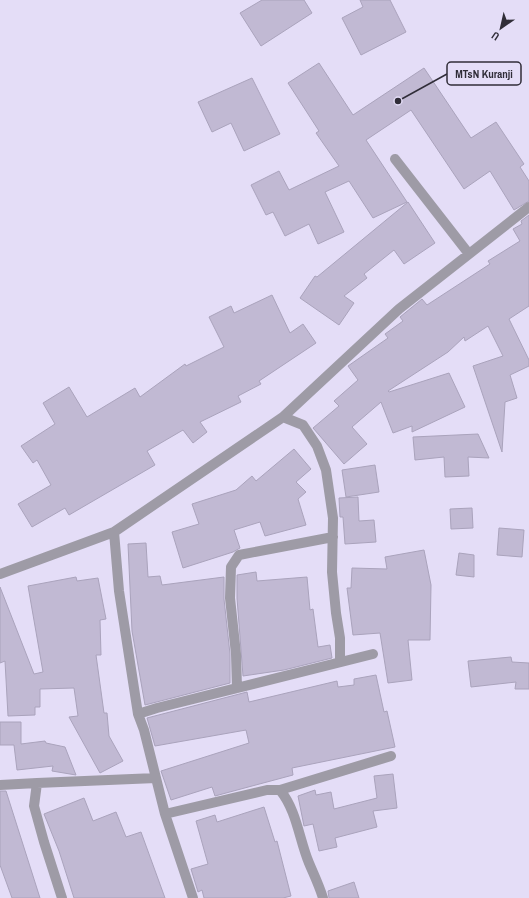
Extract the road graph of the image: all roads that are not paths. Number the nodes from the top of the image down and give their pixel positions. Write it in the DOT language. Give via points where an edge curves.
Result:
graph roads {
  1 [pos="395,159"];
  2 [pos="529,207"];
  3 [pos="469,254"];
  4 [pos="283,417"];
  5 [pos="114,532"];
  6 [pos="333,537"];
  7 [pos="0,574"];
  8 [pos="373,654"];
  9 [pos="340,662"];
  10 [pos="237,688"];
  11 [pos="138,714"];
  12 [pos="390,756"];
  13 [pos="156,778"];
  14 [pos="37,783"];
  15 [pos="0,786"];
  16 [pos="280,790"];
  17 [pos="165,814"];
  18 [pos="62,898"];
  19 [pos="193,898"];
  20 [pos="323,898"];
  1 -- 3 [label="street"];
  2 -- 3 [label="street"];
  3 -- 4 [label="street" via="399,309"];
  4 -- 5 [label="street"];
  4 -- 6 [label="street" via="303,425 317,446 326,470"];
  5 -- 7 [label="street"];
  5 -- 11 [label="street" via="119,591"];
  6 -- 9 [label="street" via="332,572 340,638"];
  6 -- 10 [label="street" via="239,555 231,568 230,598"];
  8 -- 9 [label="street"];
  9 -- 10 [label="street"];
  10 -- 11 [label="street"];
  11 -- 13 [label="street"];
  12 -- 16 [label="street"];
  13 -- 14 [label="street"];
  13 -- 17 [label="street"];
  14 -- 15 [label="street"];
  14 -- 18 [label="street" via="34,806"];
  16 -- 17 [label="street" via="267,790"];
  16 -- 20 [label="street" via="294,814 309,864 319,883"];
  17 -- 19 [label="street"];
}
